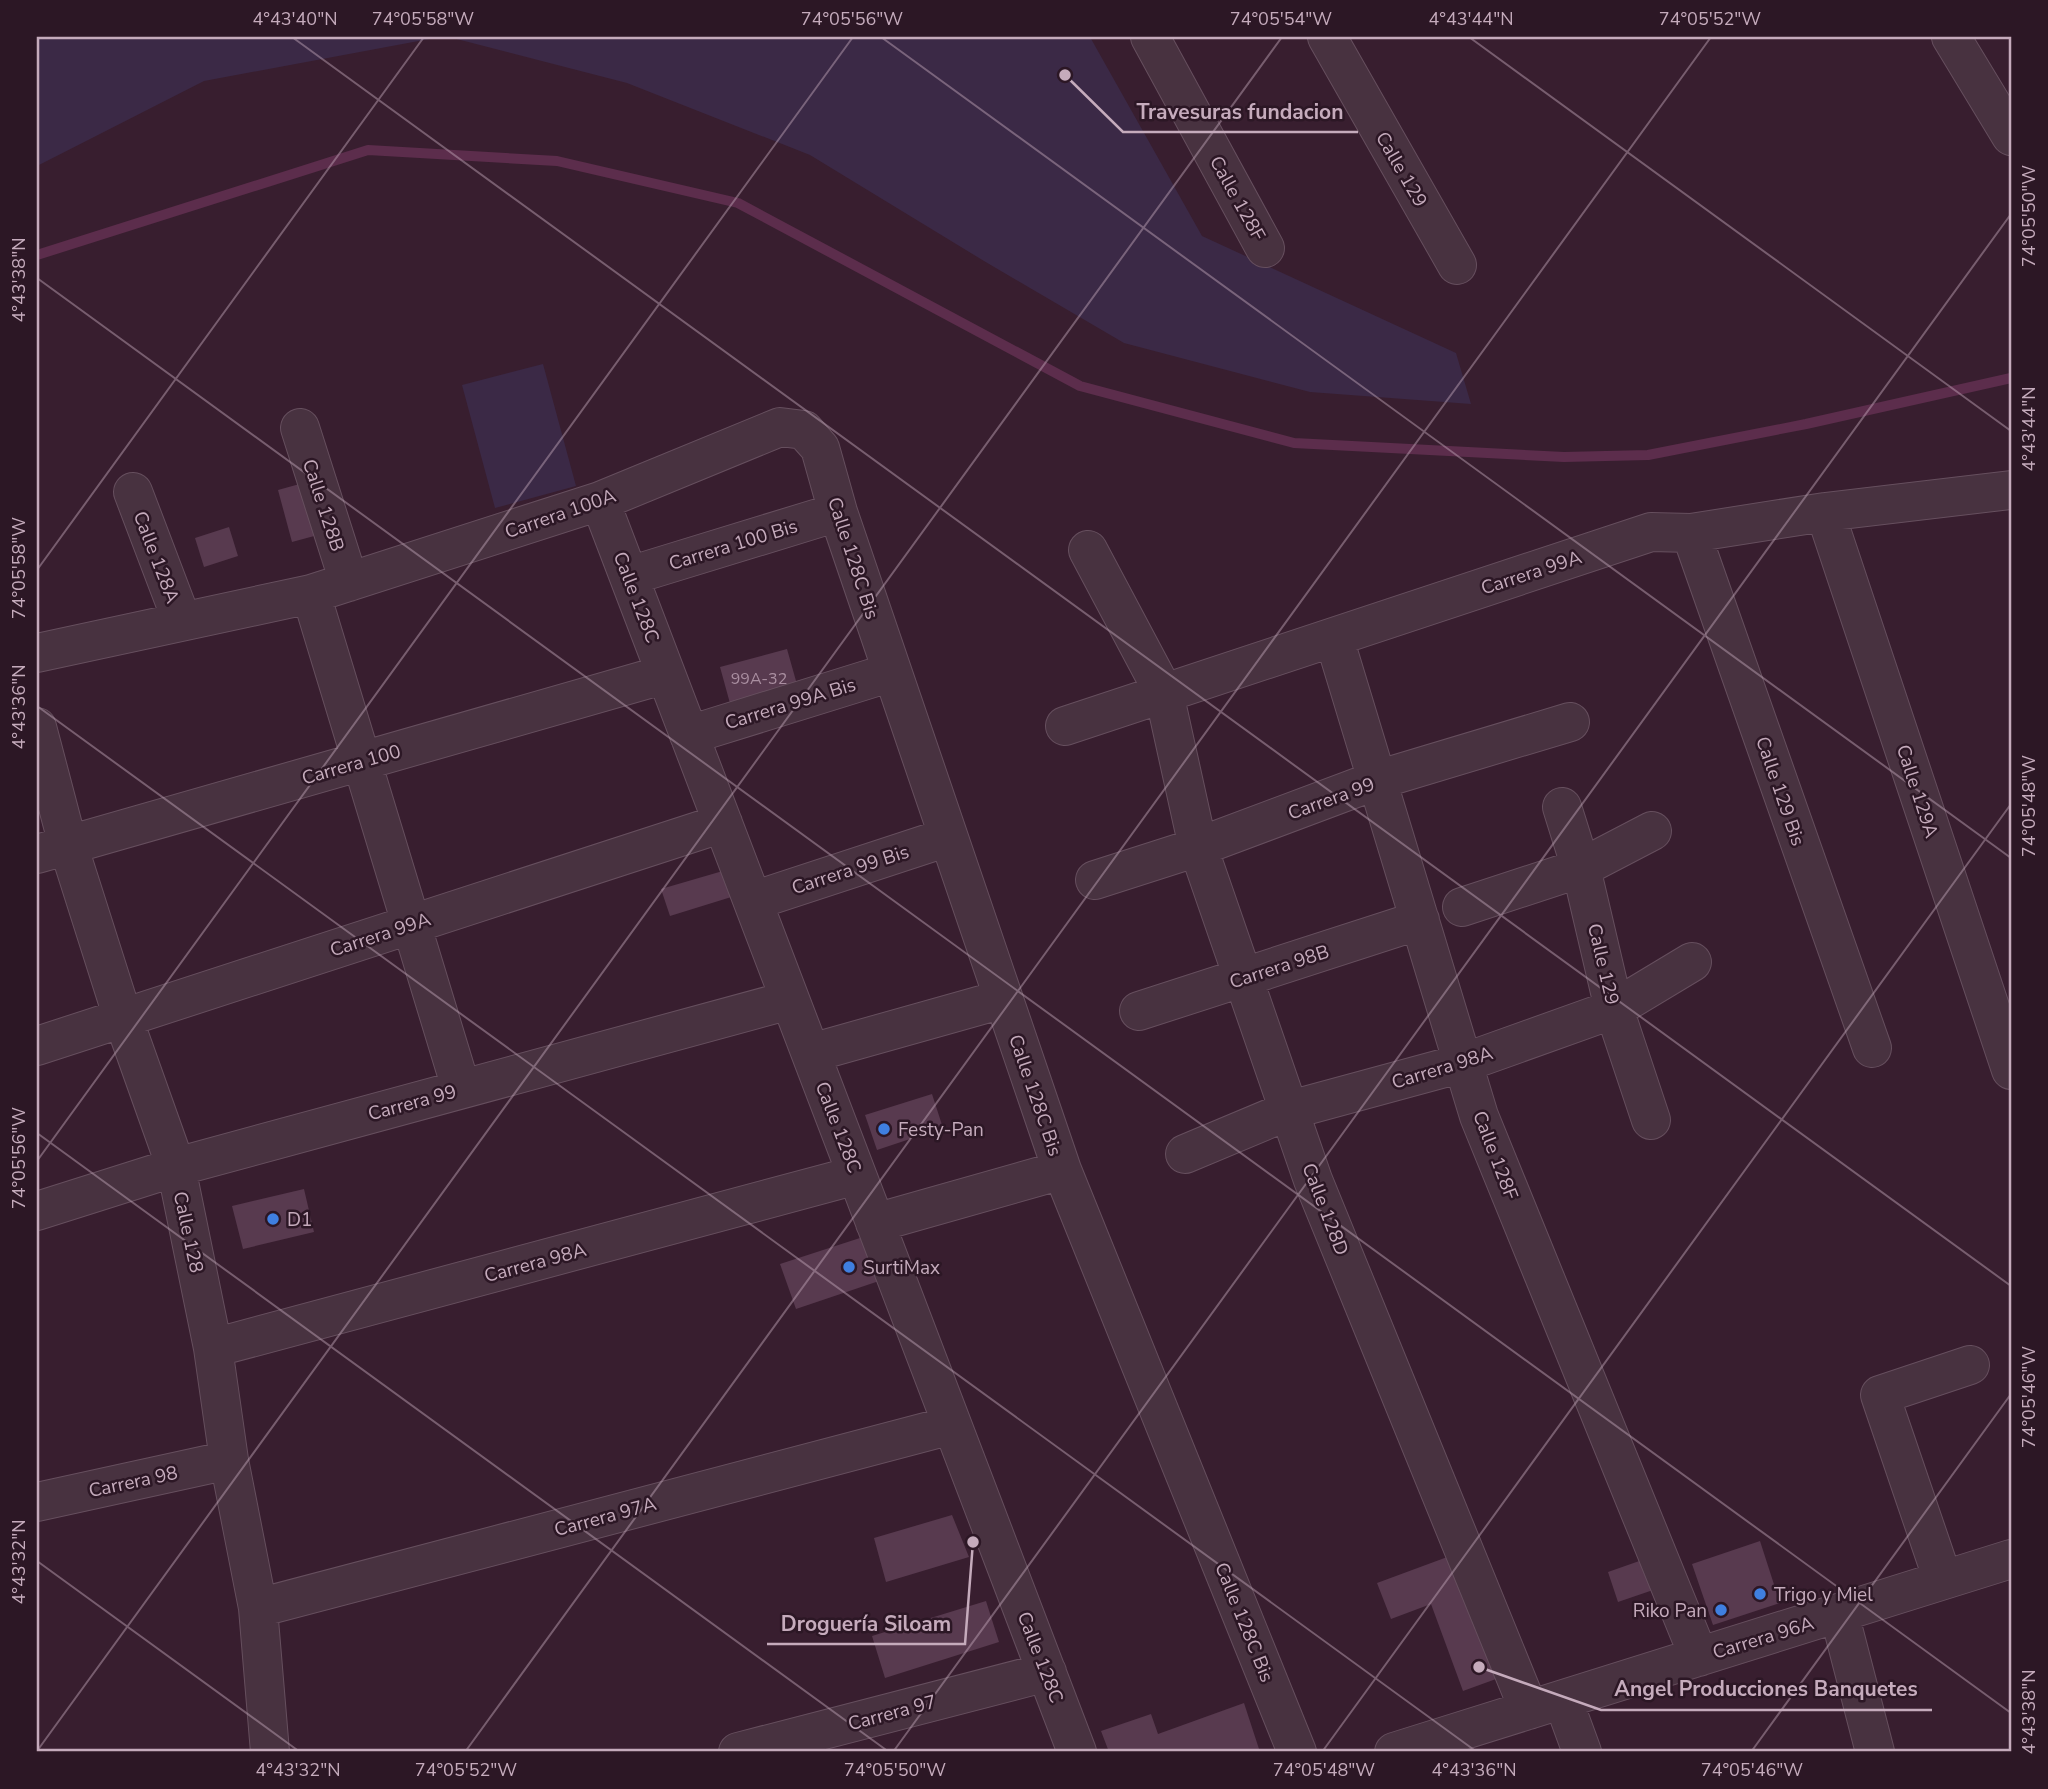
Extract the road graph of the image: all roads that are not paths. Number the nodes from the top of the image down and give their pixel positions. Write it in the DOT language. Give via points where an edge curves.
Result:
graph roads {
  1 [pos="1150,37"];
  2 [pos="1327,37"];
  3 [pos="1952,37"];
  4 [pos="2011,136"];
  5 [pos="1265,248"];
  6 [pos="1457,265"];
  7 [pos="300,428"];
  8 [pos="804,430"];
  9 [pos="2011,490"];
  10 [pos="132,492"];
  11 [pos="600,502"];
  12 [pos="838,512"];
  13 [pos="1825,512"];
  14 [pos="1691,534"];
  15 [pos="1088,550"];
  16 [pos="629,576"];
  17 [pos="349,582"];
  18 [pos="312,594"];
  19 [pos="182,621"];
  20 [pos="1334,638"];
  21 [pos="37,653"];
  22 [pos="892,672"];
  23 [pos="666,674"];
  24 [pos="1164,693"];
  25 [pos="1570,722"];
  26 [pos="1065,726"];
  27 [pos="37,727"];
  28 [pos="689,735"];
  29 [pos="362,761"];
  30 [pos="1377,780"];
  31 [pos="1562,807"];
  32 [pos="723,823"];
  33 [pos="1652,831"];
  34 [pos="948,836"];
  35 [pos="1198,847"];
  36 [pos="52,849"];
  37 [pos="1581,867"];
  38 [pos="1095,880"];
  39 [pos="752,901"];
  40 [pos="1462,907"];
  41 [pos="1420,920"];
  42 [pos="411,924"];
  43 [pos="1692,962"];
  44 [pos="1243,978"];
  45 [pos="1003,999"];
  46 [pos="790,1000"];
  47 [pos="1614,1009"];
  48 [pos="1139,1011"];
  49 [pos="123,1018"];
  50 [pos="37,1046"];
  51 [pos="1872,1048"];
  52 [pos="811,1054"];
  53 [pos="1463,1063"];
  54 [pos="2011,1070"];
  55 [pos="461,1088"];
  56 [pos="1290,1111"];
  57 [pos="1651,1120"];
  58 [pos="1185,1154"];
  59 [pos="176,1167"];
  60 [pos="1062,1170"];
  61 [pos="857,1175"];
  62 [pos="37,1211"];
  63 [pos="875,1223"];
  64 [pos="213,1348"];
  65 [pos="1970,1365"];
  66 [pos="952,1425"];
  67 [pos="229,1460"];
  68 [pos="37,1502"];
  69 [pos="2011,1559"];
  70 [pos="1943,1580"];
  71 [pos="258,1608"];
  72 [pos="1839,1613"];
  73 [pos="1699,1657"];
  74 [pos="1047,1672"];
  75 [pos="1546,1705"];
  76 [pos="755,1750"];
  77 [pos="270,1752"];
  78 [pos="1077,1752"];
  79 [pos="1297,1752"];
  80 [pos="1394,1752"];
  81 [pos="1583,1752"];
  82 [pos="1875,1752"];
  1 -- 5 [label="street, Calle 128F"];
  2 -- 6 [label="street, Calle 129"];
  3 -- 4 [label="street"];
  7 -- 17 [label="street, Calle 128B"];
  8 -- 11 [label="street, Carrera 100A" via="780,427"];
  8 -- 12 [label="street, Calle 128C Bis" via="820,448"];
  9 -- 13 [label="street, Carrera 99A"];
  10 -- 19 [label="street, Calle 128A"];
  11 -- 16 [label="street, Calle 128C"];
  11 -- 17 [label="street, Carrera 100A"];
  12 -- 16 [label="street, Carrera 100 Bis"];
  12 -- 22 [label="street, Calle 128C Bis"];
  13 -- 14 [label="street, Carrera 99A"];
  13 -- 54 [label="street, Calle 129A"];
  14 -- 20 [label="street, Carrera 99A" via="1651,532"];
  14 -- 51 [label="street, Calle 129 Bis"];
  15 -- 24 [label="street, Calle 128D"];
  16 -- 23 [label="street, Calle 128C"];
  17 -- 18 [label="street, Carrera 100A"];
  18 -- 19 [label="street, Carrera 100A"];
  18 -- 29 [label="street"];
  19 -- 21 [label="street, Carrera 100A"];
  20 -- 24 [label="street, Carrera 99A"];
  20 -- 30 [label="street, Calle 128F"];
  22 -- 28 [label="street, Carrera 99A Bis"];
  22 -- 34 [label="street, Calle 128C Bis"];
  23 -- 28 [label="street, Calle 128C"];
  23 -- 29 [label="street, Carrera 100"];
  24 -- 26 [label="street, Carrera 99A"];
  24 -- 35 [label="street, Calle 128D"];
  25 -- 30 [label="street, Carrera 99"];
  27 -- 36 [label="street, Calle 128"];
  28 -- 32 [label="street, Calle 128C"];
  29 -- 36 [label="street, Carrera 100"];
  29 -- 42 [label="street"];
  30 -- 35 [label="street, Carrera 99"];
  30 -- 41 [label="street, Calle 128F"];
  31 -- 37 [label="street, Calle 129"];
  32 -- 39 [label="street, Calle 128C"];
  32 -- 42 [label="street, Carrera 99A"];
  33 -- 37 [label="street"];
  34 -- 39 [label="street, Carrera 99 Bis"];
  34 -- 45 [label="street, Calle 128C Bis"];
  35 -- 38 [label="street, Carrera 99"];
  35 -- 44 [label="street, Calle 128D"];
  36 -- 49 [label="street, Calle 128"];
  37 -- 40 [label="street"];
  37 -- 47 [label="street, Calle 129"];
  39 -- 46 [label="street, Calle 128C"];
  41 -- 44 [label="street, Carrera 98B"];
  41 -- 53 [label="street, Calle 128F"];
  42 -- 49 [label="street, Carrera 99A"];
  42 -- 55 [label="street"];
  43 -- 47 [label="street, Carrera 98A"];
  44 -- 48 [label="street, Carrera 98B"];
  44 -- 56 [label="street, Calle 128D"];
  45 -- 52 [label="street"];
  45 -- 60 [label="street, Calle 128C Bis"];
  46 -- 52 [label="street, Calle 128C"];
  46 -- 55 [label="street, Carrera 99"];
  47 -- 53 [label="street, Carrera 98A"];
  47 -- 57 [label="street, Calle 129"];
  49 -- 50 [label="street, Carrera 99A"];
  49 -- 59 [label="street, Calle 128"];
  52 -- 61 [label="street, Calle 128C"];
  53 -- 56 [label="street, Carrera 98A"];
  53 -- 73 [label="street, Calle 128F" via="1479,1116"];
  55 -- 59 [label="street, Carrera 99"];
  56 -- 58 [label="street, Carrera 98A"];
  56 -- 75 [label="street, Calle 128D" via="1313,1180"];
  59 -- 62 [label="street, Carrera 99"];
  59 -- 64 [label="street, Calle 128"];
  60 -- 63 [label="street"];
  60 -- 79 [label="street, Calle 128C Bis"];
  61 -- 63 [label="street, Calle 128C"];
  61 -- 64 [label="street, Carrera 98A"];
  63 -- 66 [label="street, Calle 128C"];
  64 -- 67 [label="street, Calle 128"];
  65 -- 70 [label="street" via="1880,1395"];
  66 -- 71 [label="street, Carrera 97A"];
  66 -- 74 [label="street, Calle 128C"];
  67 -- 68 [label="street, Carrera 98"];
  67 -- 71 [label="street, Calle 128"];
  69 -- 70 [label="street, Carrera 96A"];
  70 -- 72 [label="street, Carrera 96A"];
  71 -- 77 [label="street, Calle 128"];
  72 -- 73 [label="street, Carrera 96A"];
  72 -- 82 [label="street"];
  73 -- 75 [label="street, Carrera 96A"];
  74 -- 76 [label="street, Carrera 97"];
  74 -- 78 [label="street, Calle 128C"];
  75 -- 80 [label="street, Carrera 96A"];
  75 -- 81 [label="street, Calle 128D"];
}
